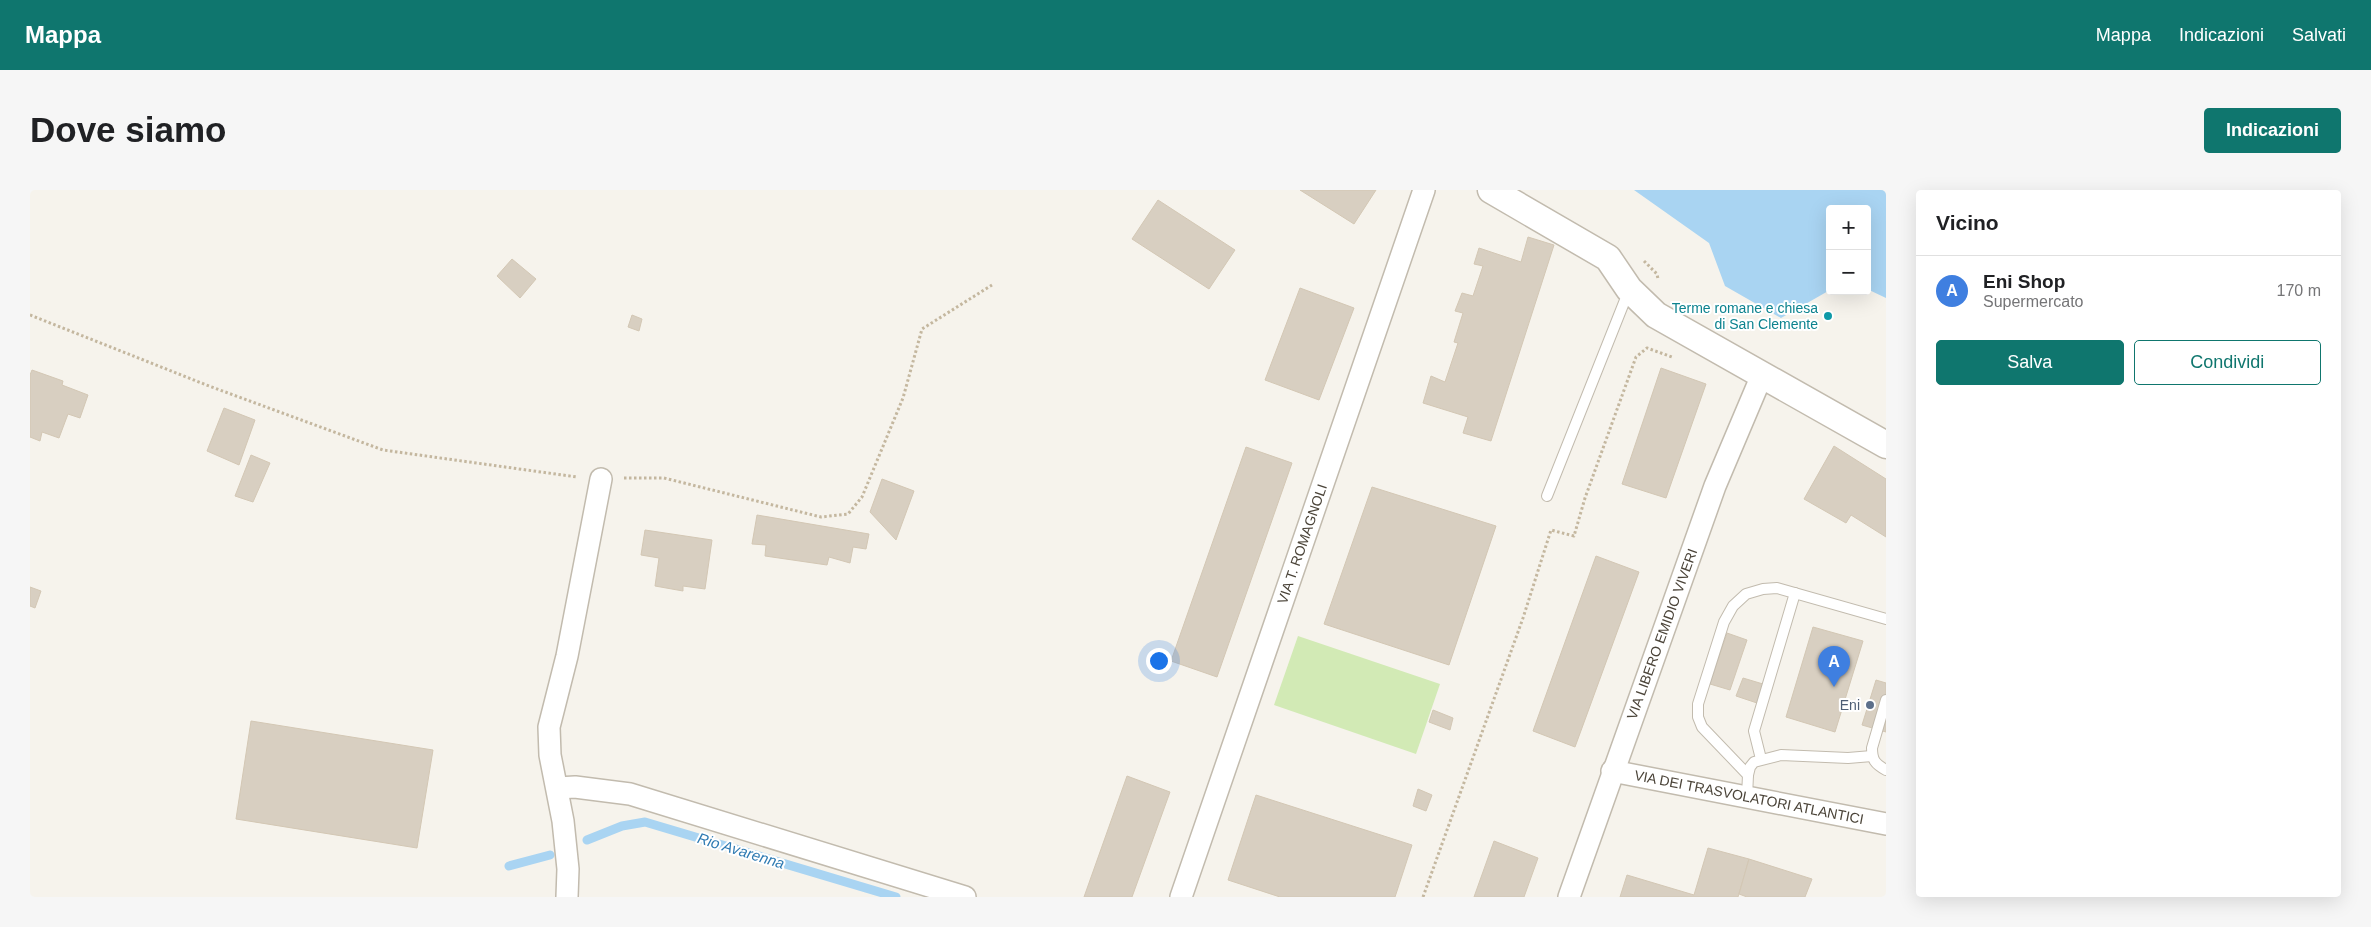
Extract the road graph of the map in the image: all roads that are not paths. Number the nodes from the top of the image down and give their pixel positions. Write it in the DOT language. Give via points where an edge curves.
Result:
graph roads {
  1 [pos="1424,190"];
  2 [pos="1491,190"];
  3 [pos="1630,289"];
  4 [pos="1762,375"];
  5 [pos="1886,444"];
  6 [pos="601,479"];
  7 [pos="1547,496"];
  8 [pos="1795,593"];
  9 [pos="1886,619"];
  10 [pos="1886,700"];
  11 [pos="1872,756"];
  12 [pos="1761,760"];
  13 [pos="1886,770"];
  14 [pos="1612,771"];
  15 [pos="1748,775"];
  16 [pos="558,788"];
  17 [pos="1747,796"];
  18 [pos="1886,824"];
  19 [pos="567,897"];
  20 [pos="965,897"];
  21 [pos="1181,897"];
  22 [pos="1569,897"];
  1 -- 21 [label="street, VIA T. ROMAGNOLI"];
  2 -- 3 [label="street" via="1608,258"];
  3 -- 4 [label="street" via="1656,315"];
  3 -- 7 [label="lane"];
  4 -- 5 [label="street"];
  4 -- 14 [label="street, VIA LIBERO EMIDIO VIVERI" via="1715,486"];
  6 -- 16 [label="street" via="549,727 550,754"];
  8 -- 9 [label="lane"];
  8 -- 12 [label="lane" via="1754,731"];
  8 -- 15 [label="lane" via="1777,588 1754,590 1733,606 1724,622 1698,704 1702,726"];
  10 -- 11 [label="lane"];
  11 -- 12 [label="lane" via="1781,755"];
  11 -- 13 [label="lane" via="1875,764"];
  12 -- 15 [label="lane" via="1754,762"];
  14 -- 17 [label="street, VIA DEI TRASVOLATORI ATLANTICI"];
  14 -- 22 [label="street, VIA LIBERO EMIDIO VIVERI"];
  15 -- 17 [label="lane"];
  16 -- 19 [label="street" via="568,869"];
  16 -- 20 [label="street" via="630,794"];
  17 -- 18 [label="street, VIA DEI TRASVOLATORI ATLANTICI"];
}
